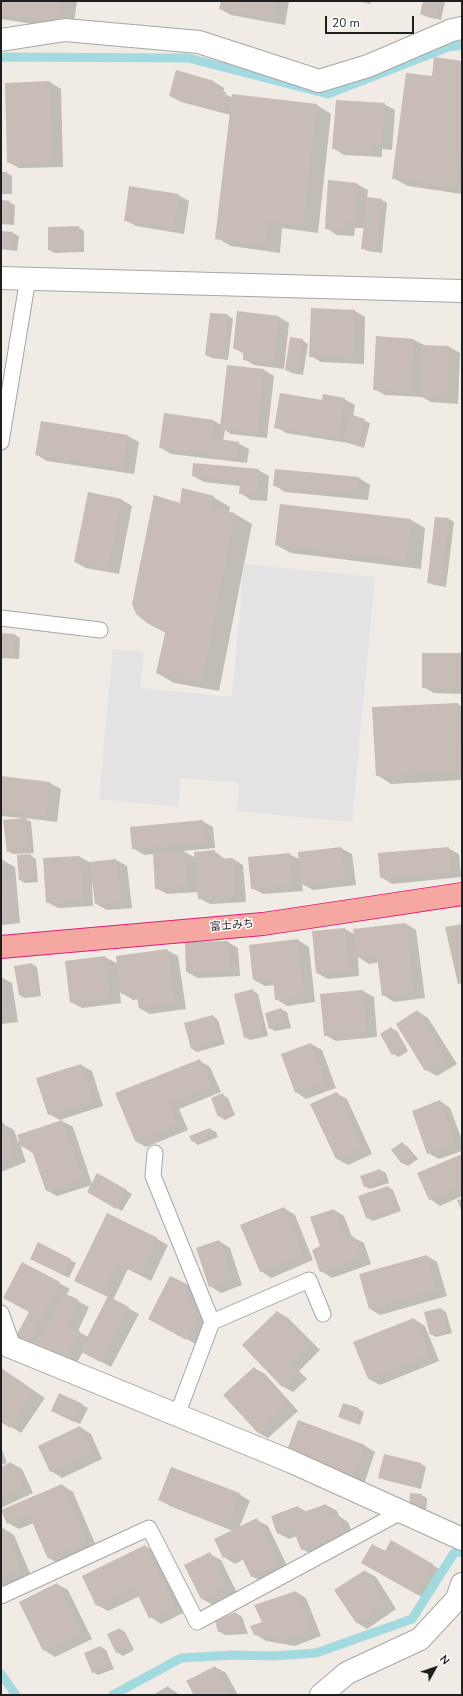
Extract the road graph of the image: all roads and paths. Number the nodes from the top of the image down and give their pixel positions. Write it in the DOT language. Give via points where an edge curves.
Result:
graph roads {
  1 [pos="462,28"];
  2 [pos="1,40"];
  3 [pos="1,278"];
  4 [pos="28,278"];
  5 [pos="462,291"];
  6 [pos="1,442"];
  7 [pos="1,618"];
  8 [pos="100,630"];
  9 [pos="462,894"];
  10 [pos="1,947"];
  11 [pos="155,1153"];
  12 [pos="1,1314"];
  13 [pos="323,1314"];
  14 [pos="212,1322"];
  15 [pos="8,1346"];
  16 [pos="176,1415"];
  17 [pos="402,1512"];
  18 [pos="462,1539"];
  19 [pos="462,1584"];
  20 [pos="1,1596"];
  21 [pos="321,1695"];
  1 -- 2 [label="street" via="368,66 319,81 199,42 65,30"];
  3 -- 4 [label="street"];
  4 -- 5 [label="street"];
  4 -- 6 [label="lane"];
  7 -- 8 [label="lane"];
  9 -- 10 [label="highway, 富士みち" via="263,924"];
  11 -- 14 [label="lane" via="153,1176"];
  12 -- 15 [label="lane"];
  13 -- 14 [label="lane" via="309,1280"];
  14 -- 16 [label="lane"];
  15 -- 16 [label="street"];
  16 -- 17 [label="street" via="292,1462"];
  17 -- 18 [label="street"];
  17 -- 20 [label="lane" via="197,1622 149,1528"];
  19 -- 21 [label="street" via="457,1599 420,1639 347,1673"];
}
